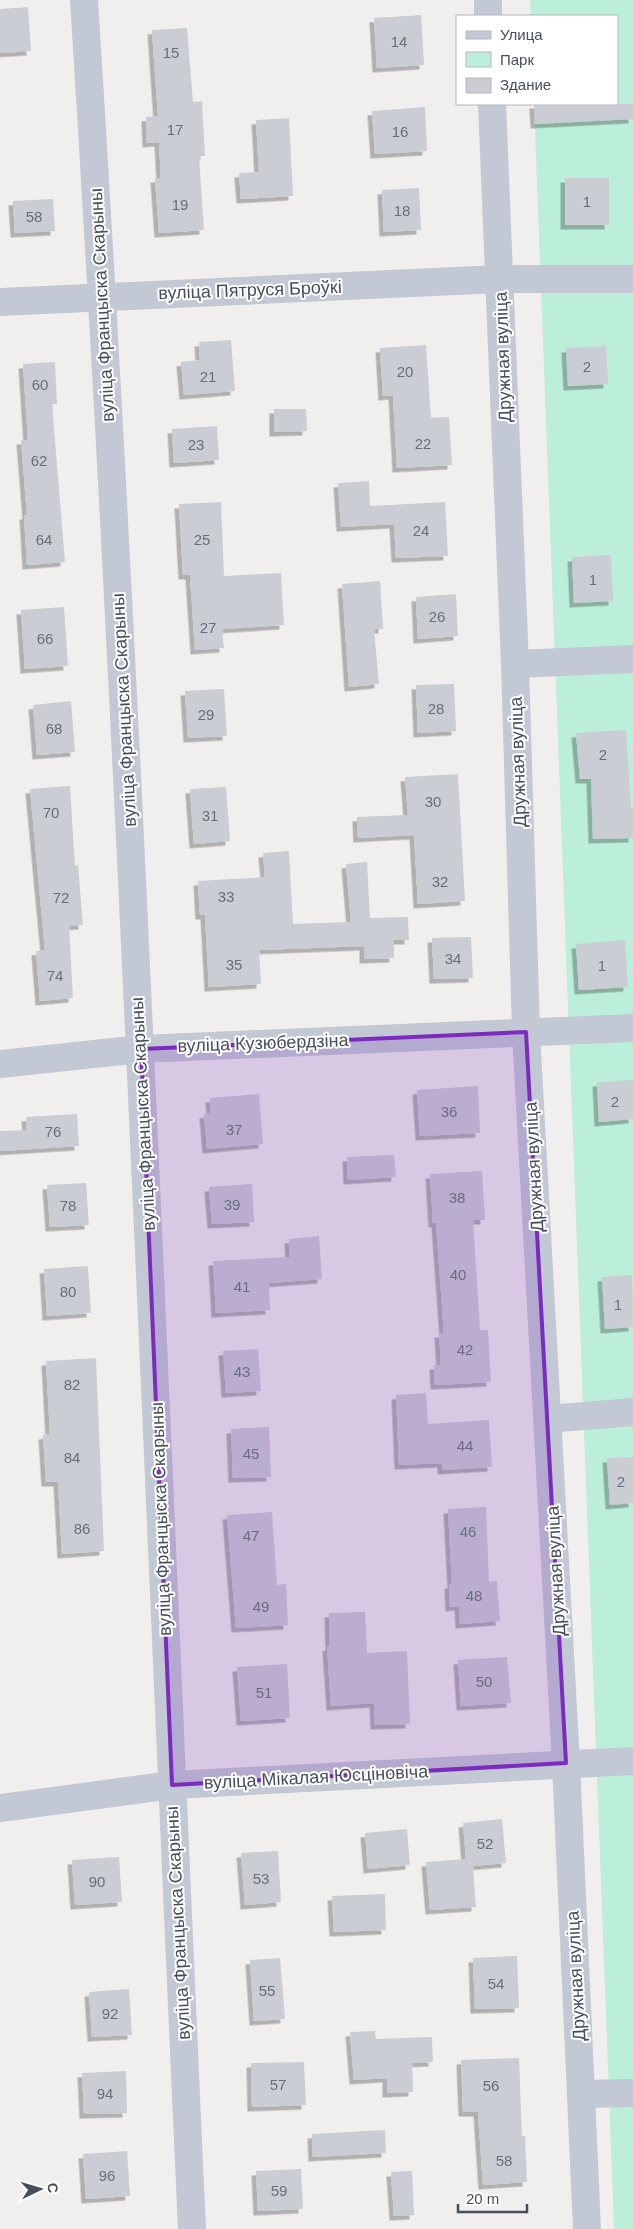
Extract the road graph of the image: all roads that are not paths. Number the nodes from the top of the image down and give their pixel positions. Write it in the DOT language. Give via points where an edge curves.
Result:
graph roads {
  1 [pos="84,0"];
  2 [pos="488,0"];
  3 [pos="488,15"];
  4 [pos="492,105"];
  5 [pos="500,279"];
  6 [pos="633,279"];
  7 [pos="102,296"];
  8 [pos="0,302"];
  9 [pos="633,659"];
  10 [pos="515,664"];
  11 [pos="633,1028"];
  12 [pos="526,1032"];
  13 [pos="141,1049"];
  14 [pos="0,1064"];
  15 [pos="633,1412"];
  16 [pos="548,1419"];
  17 [pos="633,1761"];
  18 [pos="566,1763"];
  19 [pos="172,1785"];
  20 [pos="0,1808"];
  21 [pos="633,2093"];
  22 [pos="581,2094"];
  23 [pos="192,2229"];
  24 [pos="587,2229"];
  1 -- 7 [label="street, вуліца Францыска Скарыны"];
  2 -- 3 [label="street"];
  4 -- 5 [label="street, Дружная вуліца"];
  5 -- 6 [label="street, вуліца Пятруся Броўкі"];
  5 -- 7 [label="street, вуліца Пятруся Броўкі"];
  5 -- 10 [label="street, Дружная вуліца"];
  7 -- 8 [label="street, вуліца Пятруся Броўкі"];
  7 -- 13 [label="street, вуліца Францыска Скарыны"];
  9 -- 10 [label="street"];
  10 -- 12 [label="street, Дружная вуліца"];
  11 -- 12 [label="street, вуліца Кузюбердзіна"];
  12 -- 13 [label="street, вуліца Кузюбердзіна"];
  12 -- 16 [label="street, Дружная вуліца"];
  13 -- 14 [label="street, вуліца Кузюбердзіна"];
  13 -- 19 [label="street, вуліца Францыска Скарыны"];
  15 -- 16 [label="street"];
  16 -- 18 [label="street, Дружная вуліца"];
  17 -- 18 [label="street, вуліца Мікалая Юсціновіча"];
  18 -- 19 [label="street, вуліца Мікалая Юсціновіча"];
  18 -- 22 [label="street, Дружная вуліца"];
  19 -- 20 [label="street, вуліца Мікалая Юсціновіча"];
  19 -- 23 [label="street, вуліца Францыска Скарыны"];
  21 -- 22 [label="street"];
  22 -- 24 [label="street, Дружная вуліца"];
}
